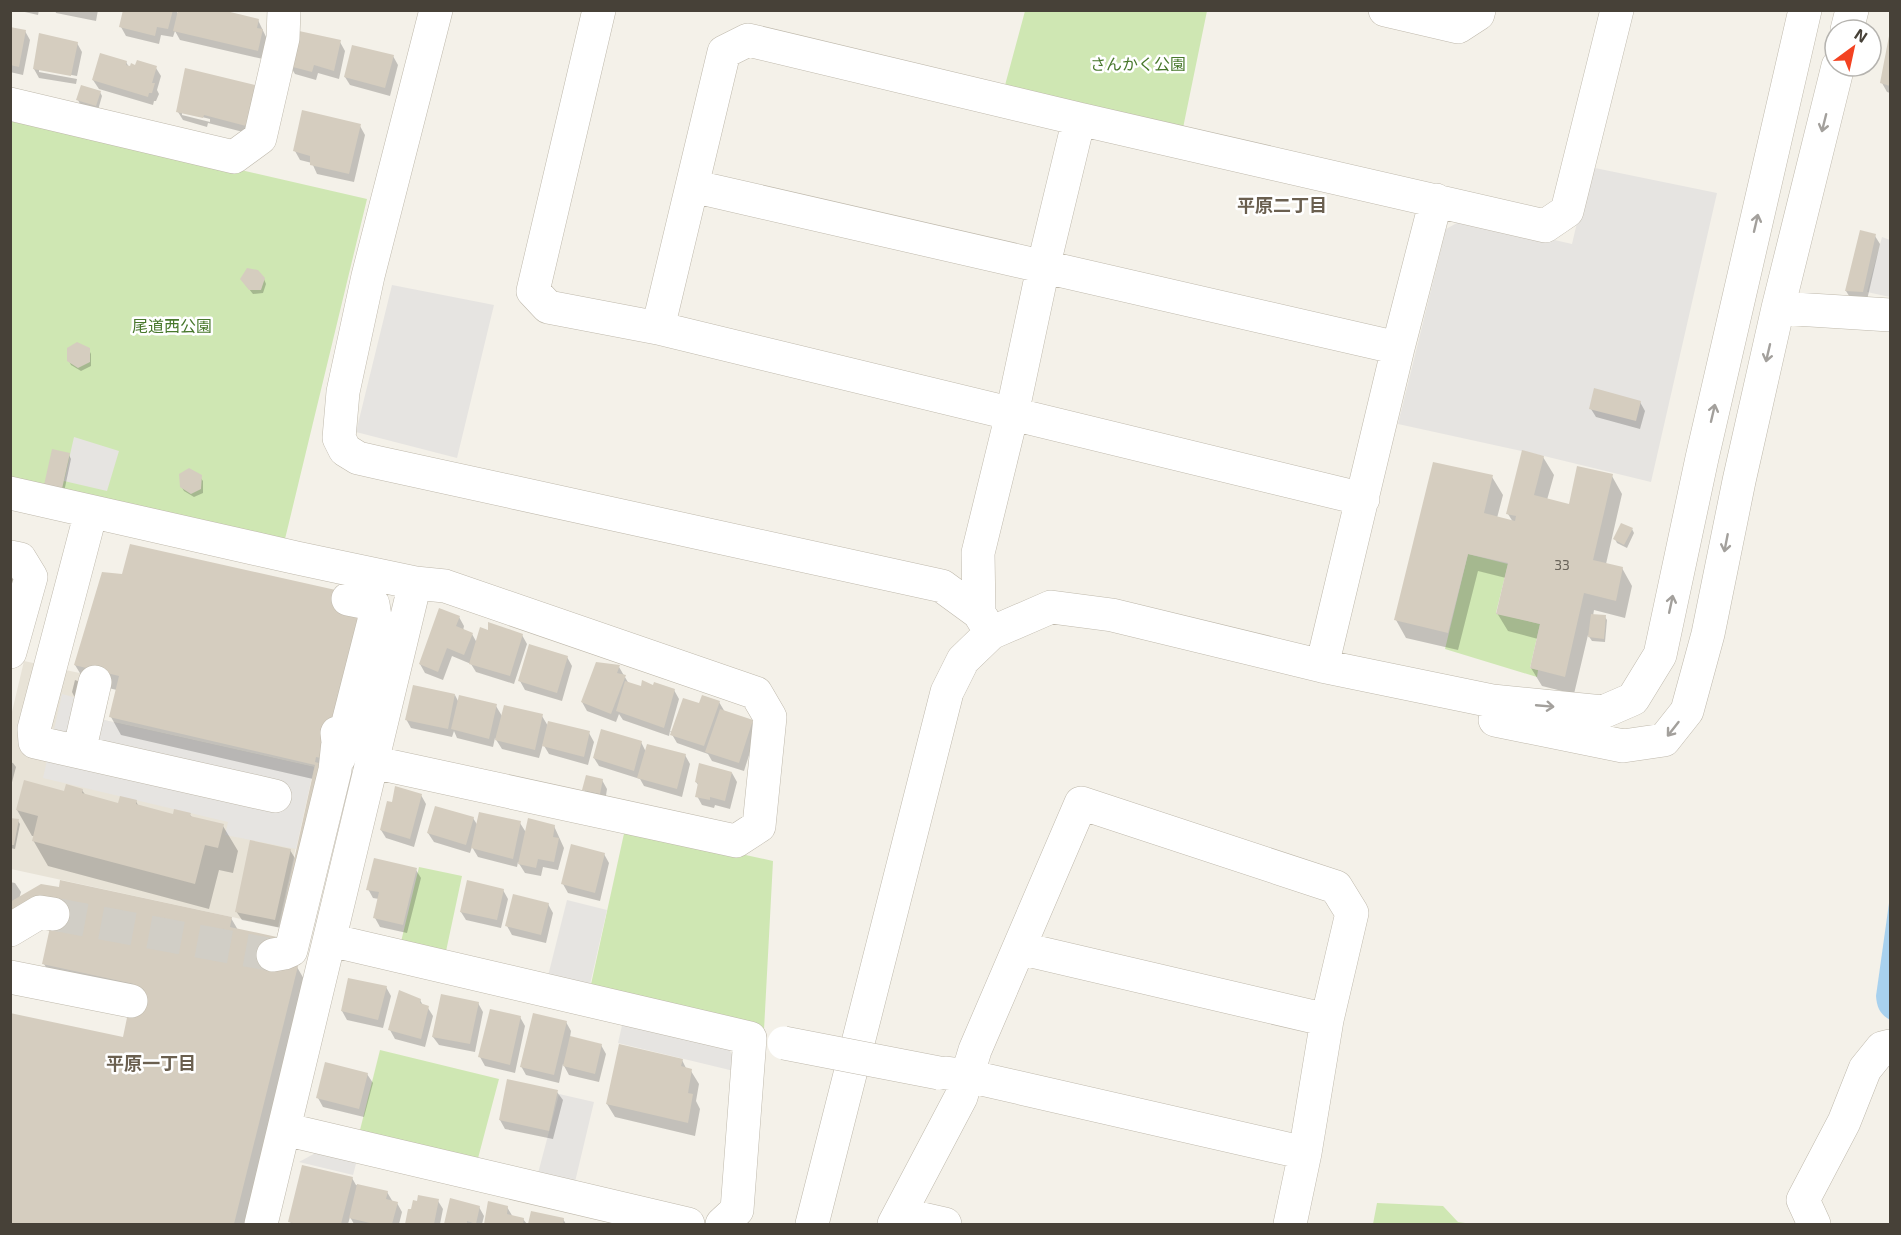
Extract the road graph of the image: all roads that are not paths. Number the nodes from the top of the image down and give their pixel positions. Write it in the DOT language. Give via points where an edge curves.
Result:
graph roads {
  1 [pos="436,10"];
  2 [pos="599,10"];
  3 [pos="1385,10"];
  4 [pos="1479,10"];
  5 [pos="1617,10"];
  6 [pos="1805,10"];
  7 [pos="283,11"];
  8 [pos="1836,78"];
  9 [pos="10,104"];
  10 [pos="1079,119"];
  11 [pos="692,186"];
  12 [pos="1436,200"];
  13 [pos="1043,268"];
  14 [pos="1778,308"];
  15 [pos="1890,315"];
  16 [pos="658,328"];
  17 [pos="1398,348"];
  18 [pos="1012,414"];
  19 [pos="1700,471"];
  20 [pos="1739,481"];
  21 [pos="10,494"];
  22 [pos="1363,499"];
  23 [pos="91,512"];
  24 [pos="10,557"];
  25 [pos="415,583"];
  26 [pos="348,599"];
  27 [pos="985,623"];
  28 [pos="10,652"];
  29 [pos="1322,666"];
  30 [pos="95,682"];
  31 [pos="337,734"];
  32 [pos="79,752"];
  33 [pos="372,762"];
  34 [pos="335,770"];
  35 [pos="275,796"];
  36 [pos="53,914"];
  37 [pos="10,930"];
  38 [pos="330,940"];
  39 [pos="1019,948"];
  40 [pos="273,955"];
  41 [pos="10,977"];
  42 [pos="131,1001"];
  43 [pos="1327,1020"];
  44 [pos="750,1038"];
  45 [pos="1890,1046"];
  46 [pos="953,1074"];
  47 [pos="284,1128"];
  48 [pos="1305,1153"];
  49 [pos="898,1219"];
  50 [pos="261,1224"];
  51 [pos="688,1224"];
  52 [pos="722,1224"];
  53 [pos="812,1224"];
  54 [pos="945,1224"];
  55 [pos="1290,1224"];
  56 [pos="1814,1224"];
  1 -- 27 [label="street" via="368,276 343,392 339,438 345,450 358,458 942,586"];
  2 -- 16 [label="street" via="533,291 548,307"];
  3 -- 4 [label="street" via="1458,27 1478,15"];
  5 -- 12 [label="street" via="1567,211 1545,226"];
  19 -- 6 [label="street, one-way"];
  7 -- 9 [label="street" via="283,38 260,138 234,157"];
  8 -- 14 [label="street, one-way"];
  10 -- 11 [label="street" via="748,40 724,52"];
  10 -- 12 [label="street"];
  10 -- 13 [label="street"];
  11 -- 13 [label="street"];
  11 -- 16 [label="street"];
  12 -- 17 [label="street"];
  13 -- 17 [label="street"];
  13 -- 18 [label="street"];
  14 -- 15 [label="street"];
  14 -- 20 [label="street, one-way"];
  16 -- 18 [label="street"];
  17 -- 22 [label="street"];
  18 -- 22 [label="street"];
  18 -- 27 [label="street" via="978,553"];
  19 -- 20 [label="street"];
  29 -- 19 [label="street, one-way" via="1492,701 1603,711 1633,699 1660,656"];
  20 -- 29 [label="street, one-way" via="1708,634 1687,711 1664,740 1623,746 1420,704"];
  21 -- 23 [label="street"];
  22 -- 29 [label="street"];
  23 -- 25 [label="street"];
  23 -- 32 [label="street" via="34,729 35,742"];
  24 -- 28 [label="street" via="20,559 32,577"];
  25 -- 33 [label="street"];
  25 -- 33 [label="street" via="445,586 756,693 770,717 759,826 736,842"];
  26 -- 34 [label="street" via="373,604 375,617"];
  27 -- 29 [label="street" via="1052,607 1112,615"];
  27 -- 53 [label="street" via="946,692"];
  30 -- 32 [label="street"];
  31 -- 34 [label="street"];
  32 -- 35 [label="street"];
  33 -- 38 [label="street"];
  34 -- 40 [label="street" via="291,950"];
  36 -- 37 [label="street" via="40,912"];
  38 -- 44 [label="street"];
  38 -- 47 [label="street"];
  39 -- 43 [label="street"];
  39 -- 43 [label="street" via="1081,803 1336,887 1352,913"];
  39 -- 46 [label="street" via="975,1050"];
  41 -- 42 [label="street"];
  43 -- 48 [label="street"];
  44 -- 46 [label="street, bridge"];
  44 -- 52 [label="street" via="737,1210"];
  45 -- 56 [label="street" via="1882,1048 1865,1070 1844,1122 1803,1200"];
  46 -- 48 [label="street"];
  46 -- 49 [label="street" via="961,1097"];
  47 -- 50 [label="street"];
  47 -- 51 [label="street"];
  48 -- 55 [label="street"];
  49 -- 54 [label="street"];
}
